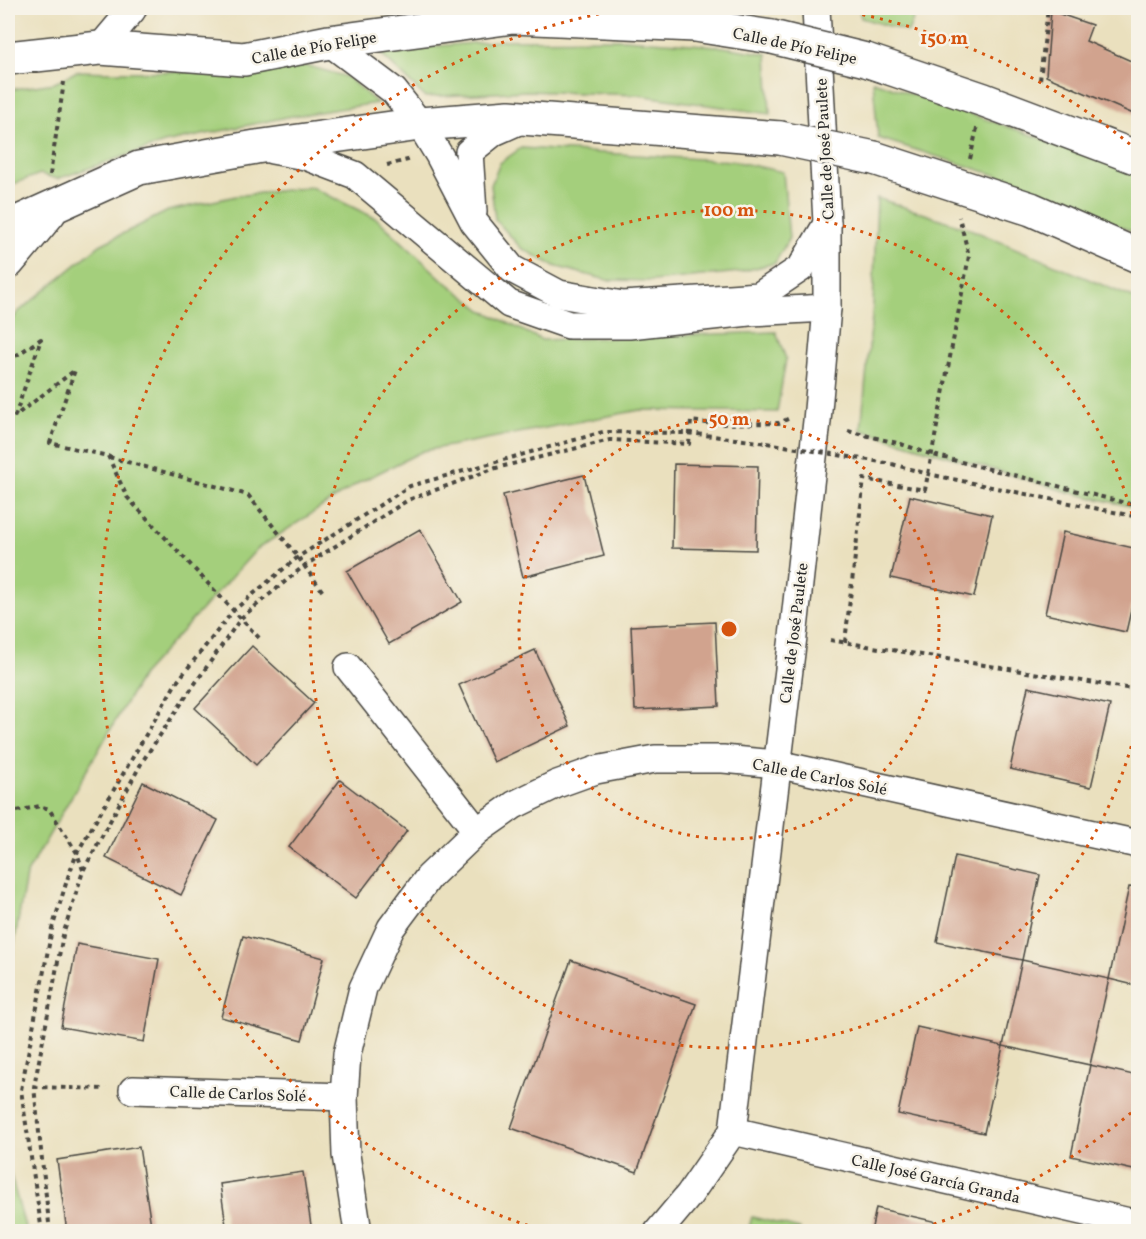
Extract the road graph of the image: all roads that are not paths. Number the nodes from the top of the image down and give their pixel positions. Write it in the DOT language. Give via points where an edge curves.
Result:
graph roads {
  1 [pos="132,8"];
  2 [pos="816,8"];
  3 [pos="329,42"];
  4 [pos="100,48"];
  5 [pos="8,58"];
  6 [pos="524,118"];
  7 [pos="420,124"];
  8 [pos="256,147"];
  9 [pos="1138,158"];
  10 [pos="53,193"];
  11 [pos="474,222"];
  12 [pos="828,223"];
  13 [pos="8,227"];
  14 [pos="1138,256"];
  15 [pos="8,262"];
  16 [pos="827,308"];
  17 [pos="348,667"];
  18 [pos="777,764"];
  19 [pos="477,831"];
  20 [pos="1138,844"];
  21 [pos="133,1090"];
  22 [pos="344,1096"];
  23 [pos="733,1131"];
  24 [pos="1138,1224"];
  25 [pos="357,1232"];
  26 [pos="658,1232"];
  1 -- 4 [label="street"];
  2 -- 12 [label="street, Calle de José Paulete"];
  3 -- 4 [label="street, Calle de Pío Felipe" via="244,59"];
  3 -- 7 [label="street" via="394,91"];
  3 -- 9 [label="street, Calle de Pío Felipe, bridge" via="513,17 695,25 772,37 866,60"];
  4 -- 5 [label="street, Calle de Pío Felipe"];
  6 -- 7 [label="street"];
  6 -- 11 [label="street" via="494,132 469,152"];
  6 -- 14 [label="street, bridge" via="780,138 874,158 1031,209"];
  7 -- 8 [label="street"];
  7 -- 11 [label="street"];
  8 -- 10 [label="street" via="139,168"];
  8 -- 16 [label="street" via="305,156 355,175 509,304 569,325 629,326 749,312"];
  10 -- 13 [label="street"];
  10 -- 15 [label="street"];
  11 -- 12 [label="street" via="512,269 559,294 623,305 759,296 801,268"];
  12 -- 16 [label="street, Calle de José Paulete"];
  16 -- 18 [label="street, Calle de José Paulete"];
  17 -- 19 [label="street"];
  18 -- 19 [label="street, Calle de Carlos Solé" via="655,759 596,770 514,805"];
  18 -- 20 [label="street, Calle de Carlos Solé"];
  18 -- 23 [label="street, Calle de José Paulete"];
  19 -- 22 [label="street, Calle de Carlos Solé" via="429,877 391,928 363,988 347,1054"];
  21 -- 22 [label="street, Calle de Carlos Solé"];
  22 -- 25 [label="street, Calle de Carlos Solé" via="345,1155"];
  23 -- 24 [label="street, Calle José García Granda"];
  23 -- 26 [label="street, Calle de José Paulete"];
}
